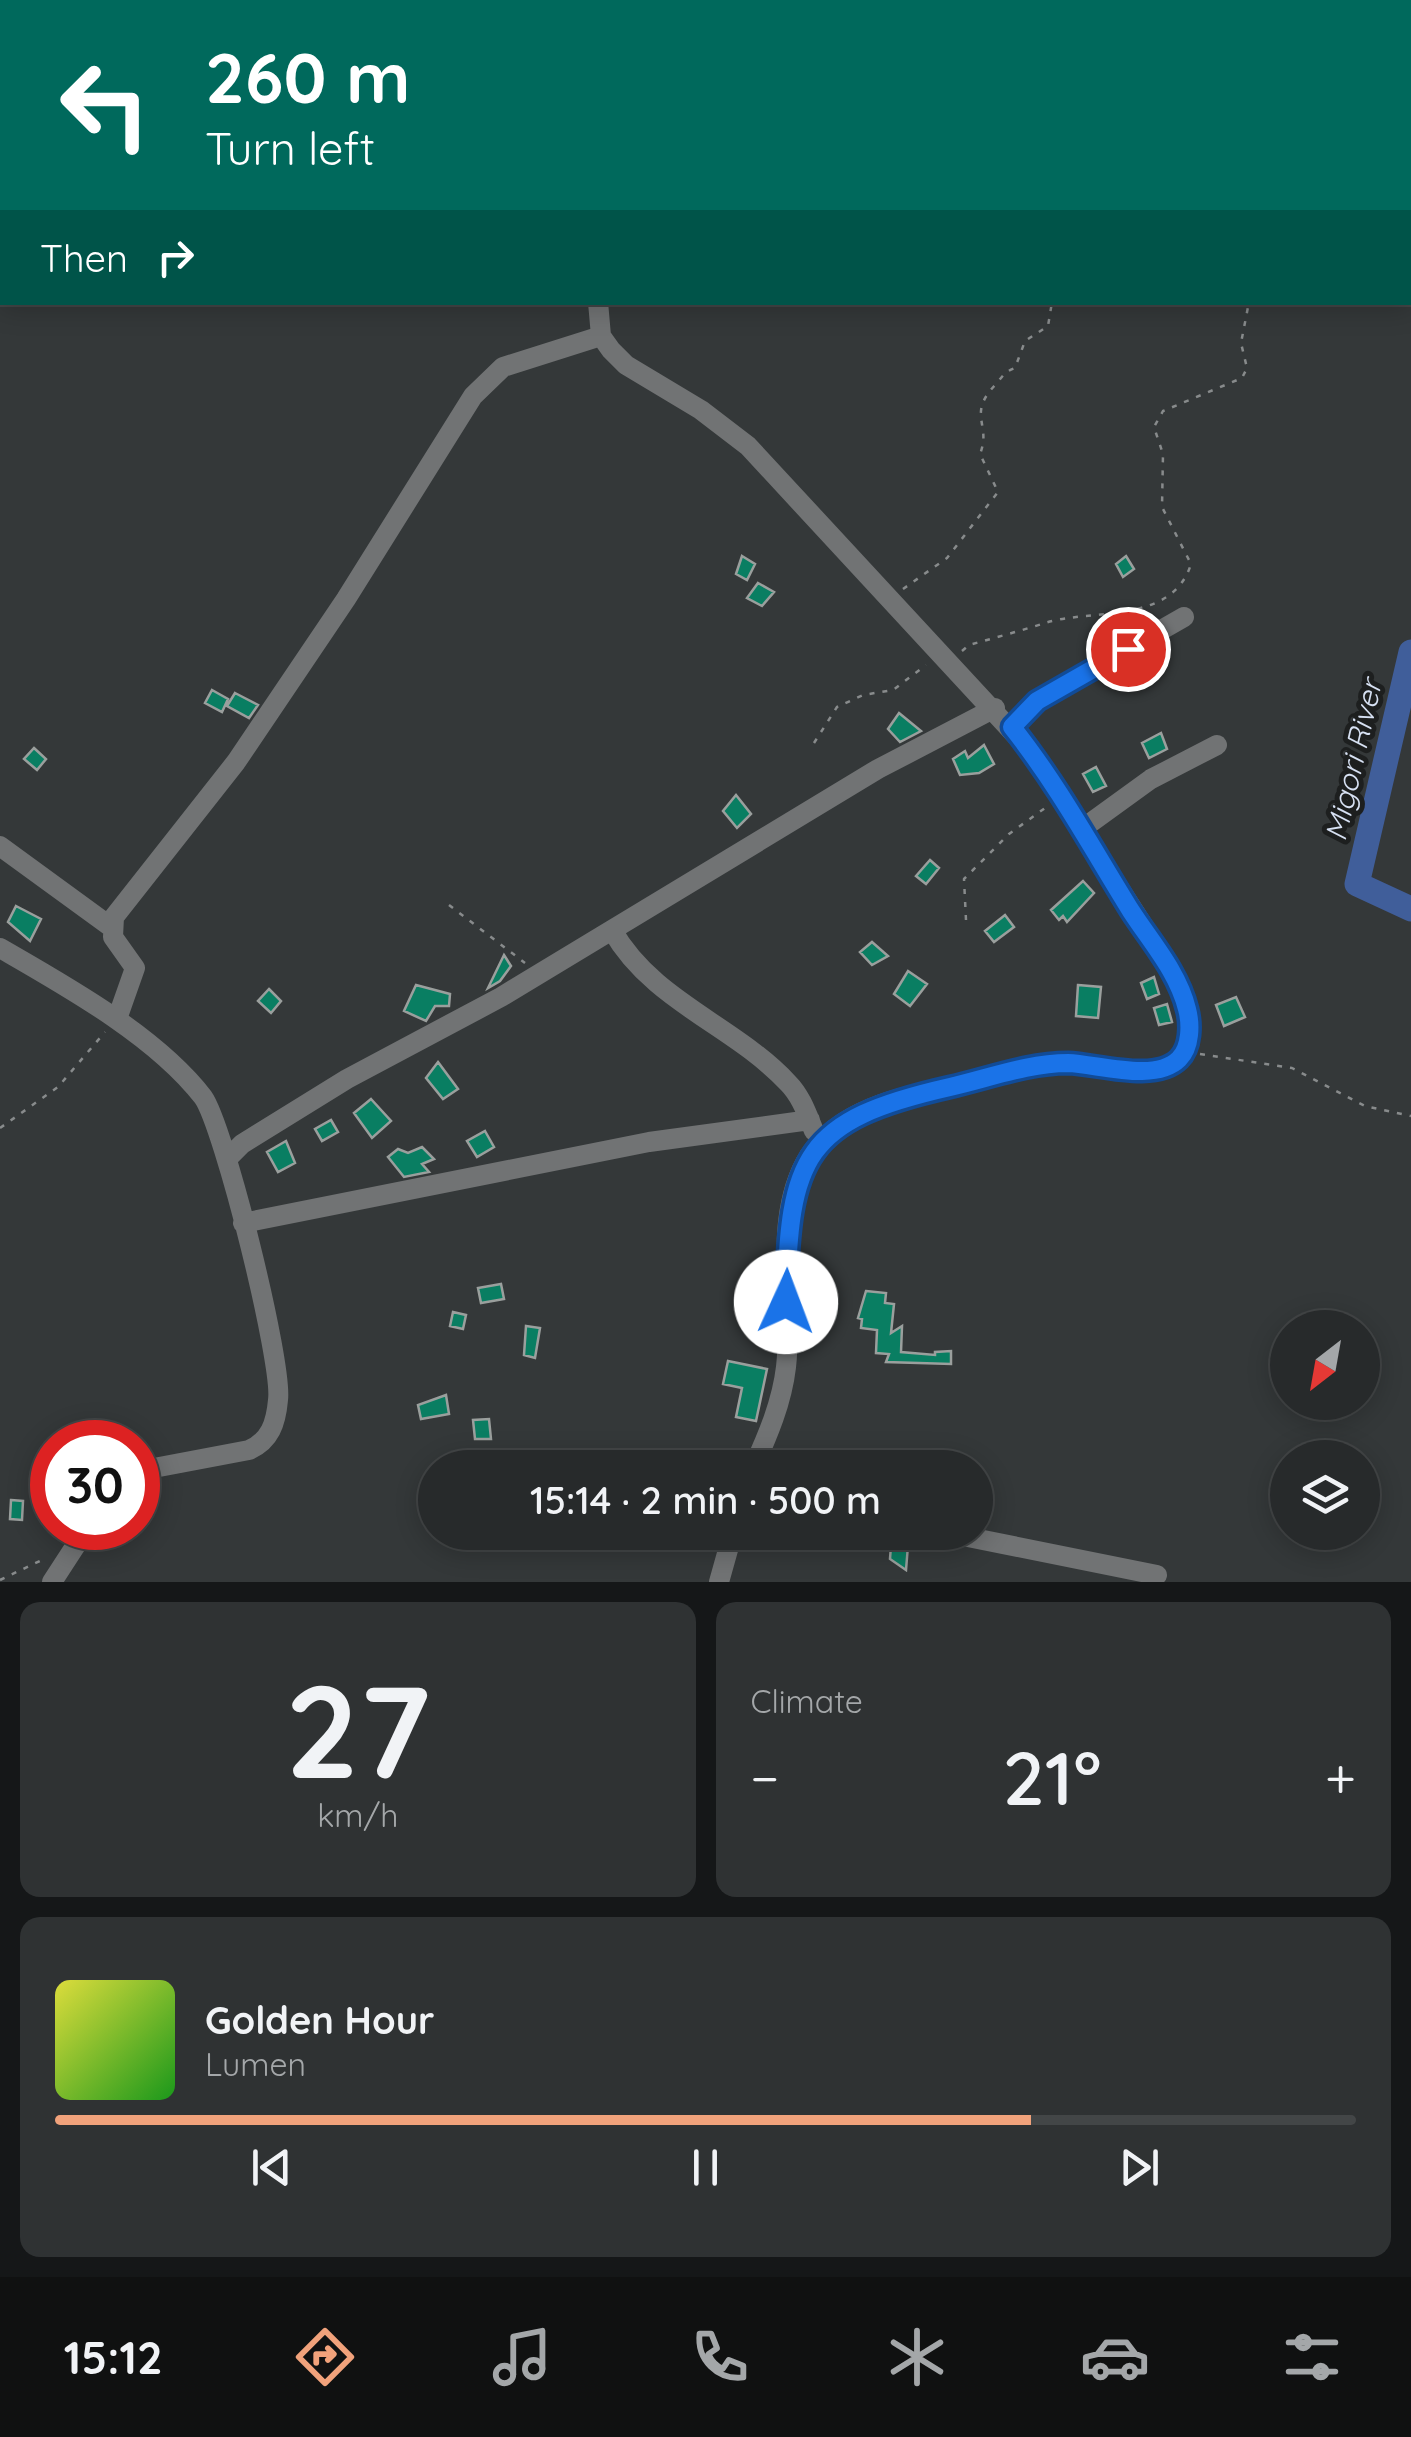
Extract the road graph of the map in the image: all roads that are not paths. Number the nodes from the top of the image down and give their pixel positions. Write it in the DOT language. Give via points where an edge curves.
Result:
graph roads {
  1 [pos="598,305"];
  2 [pos="601,336"];
  3 [pos="1184,617"];
  4 [pos="994,708"];
  5 [pos="1012,727"];
  6 [pos="1217,745"];
  7 [pos="1082,829"];
  8 [pos="0,846"];
  9 [pos="111,928"];
  10 [pos="612,930"];
  11 [pos="6,958"];
  12 [pos="118,1021"];
  13 [pos="810,1120"];
  14 [pos="821,1141"];
  15 [pos="227,1160"];
  16 [pos="243,1223"];
  17 [pos="759,1450"];
  18 [pos="160,1465"];
  19 [pos="993,1542"];
  20 [pos="73,1550"];
  21 [pos="728,1550"];
  22 [pos="1157,1576"];
  23 [pos="52,1582"];
  24 [pos="720,1582"];
  1 -- 2 [label="street"];
  2 -- 4 [label="street" via="626,365 748,446"];
  2 -- 9 [label="street" via="503,367 473,396 309,655 236,762 131,891"];
  3 -- 5 [label="street" via="1037,701"];
  4 -- 5 [label="street"];
  4 -- 10 [label="street" via="878,769"];
  5 -- 7 [label="street"];
  6 -- 7 [label="street" via="1151,779"];
  7 -- 14 [label="street" via="1174,977 1187,1006 1184,1052 1162,1068 1046,1064 914,1095 848,1120"];
  8 -- 9 [label="street"];
  9 -- 12 [label="street" via="136,968"];
  10 -- 13 [label="street" via="628,957 682,1005 790,1084"];
  10 -- 15 [label="street" via="347,1078"];
  11 -- 12 [label="street"];
  12 -- 15 [label="street" via="204,1099"];
  13 -- 14 [label="street"];
  13 -- 16 [label="street" via="649,1142"];
  14 -- 17 [label="street" via="802,1170 793,1207 784,1381"];
  15 -- 16 [label="street"];
  16 -- 18 [label="street" via="276,1366 279,1396 270,1432 261,1445 234,1454"];
  19 -- 22 [label="street"];
  20 -- 23 [label="street"];
  21 -- 24 [label="street"];
}
